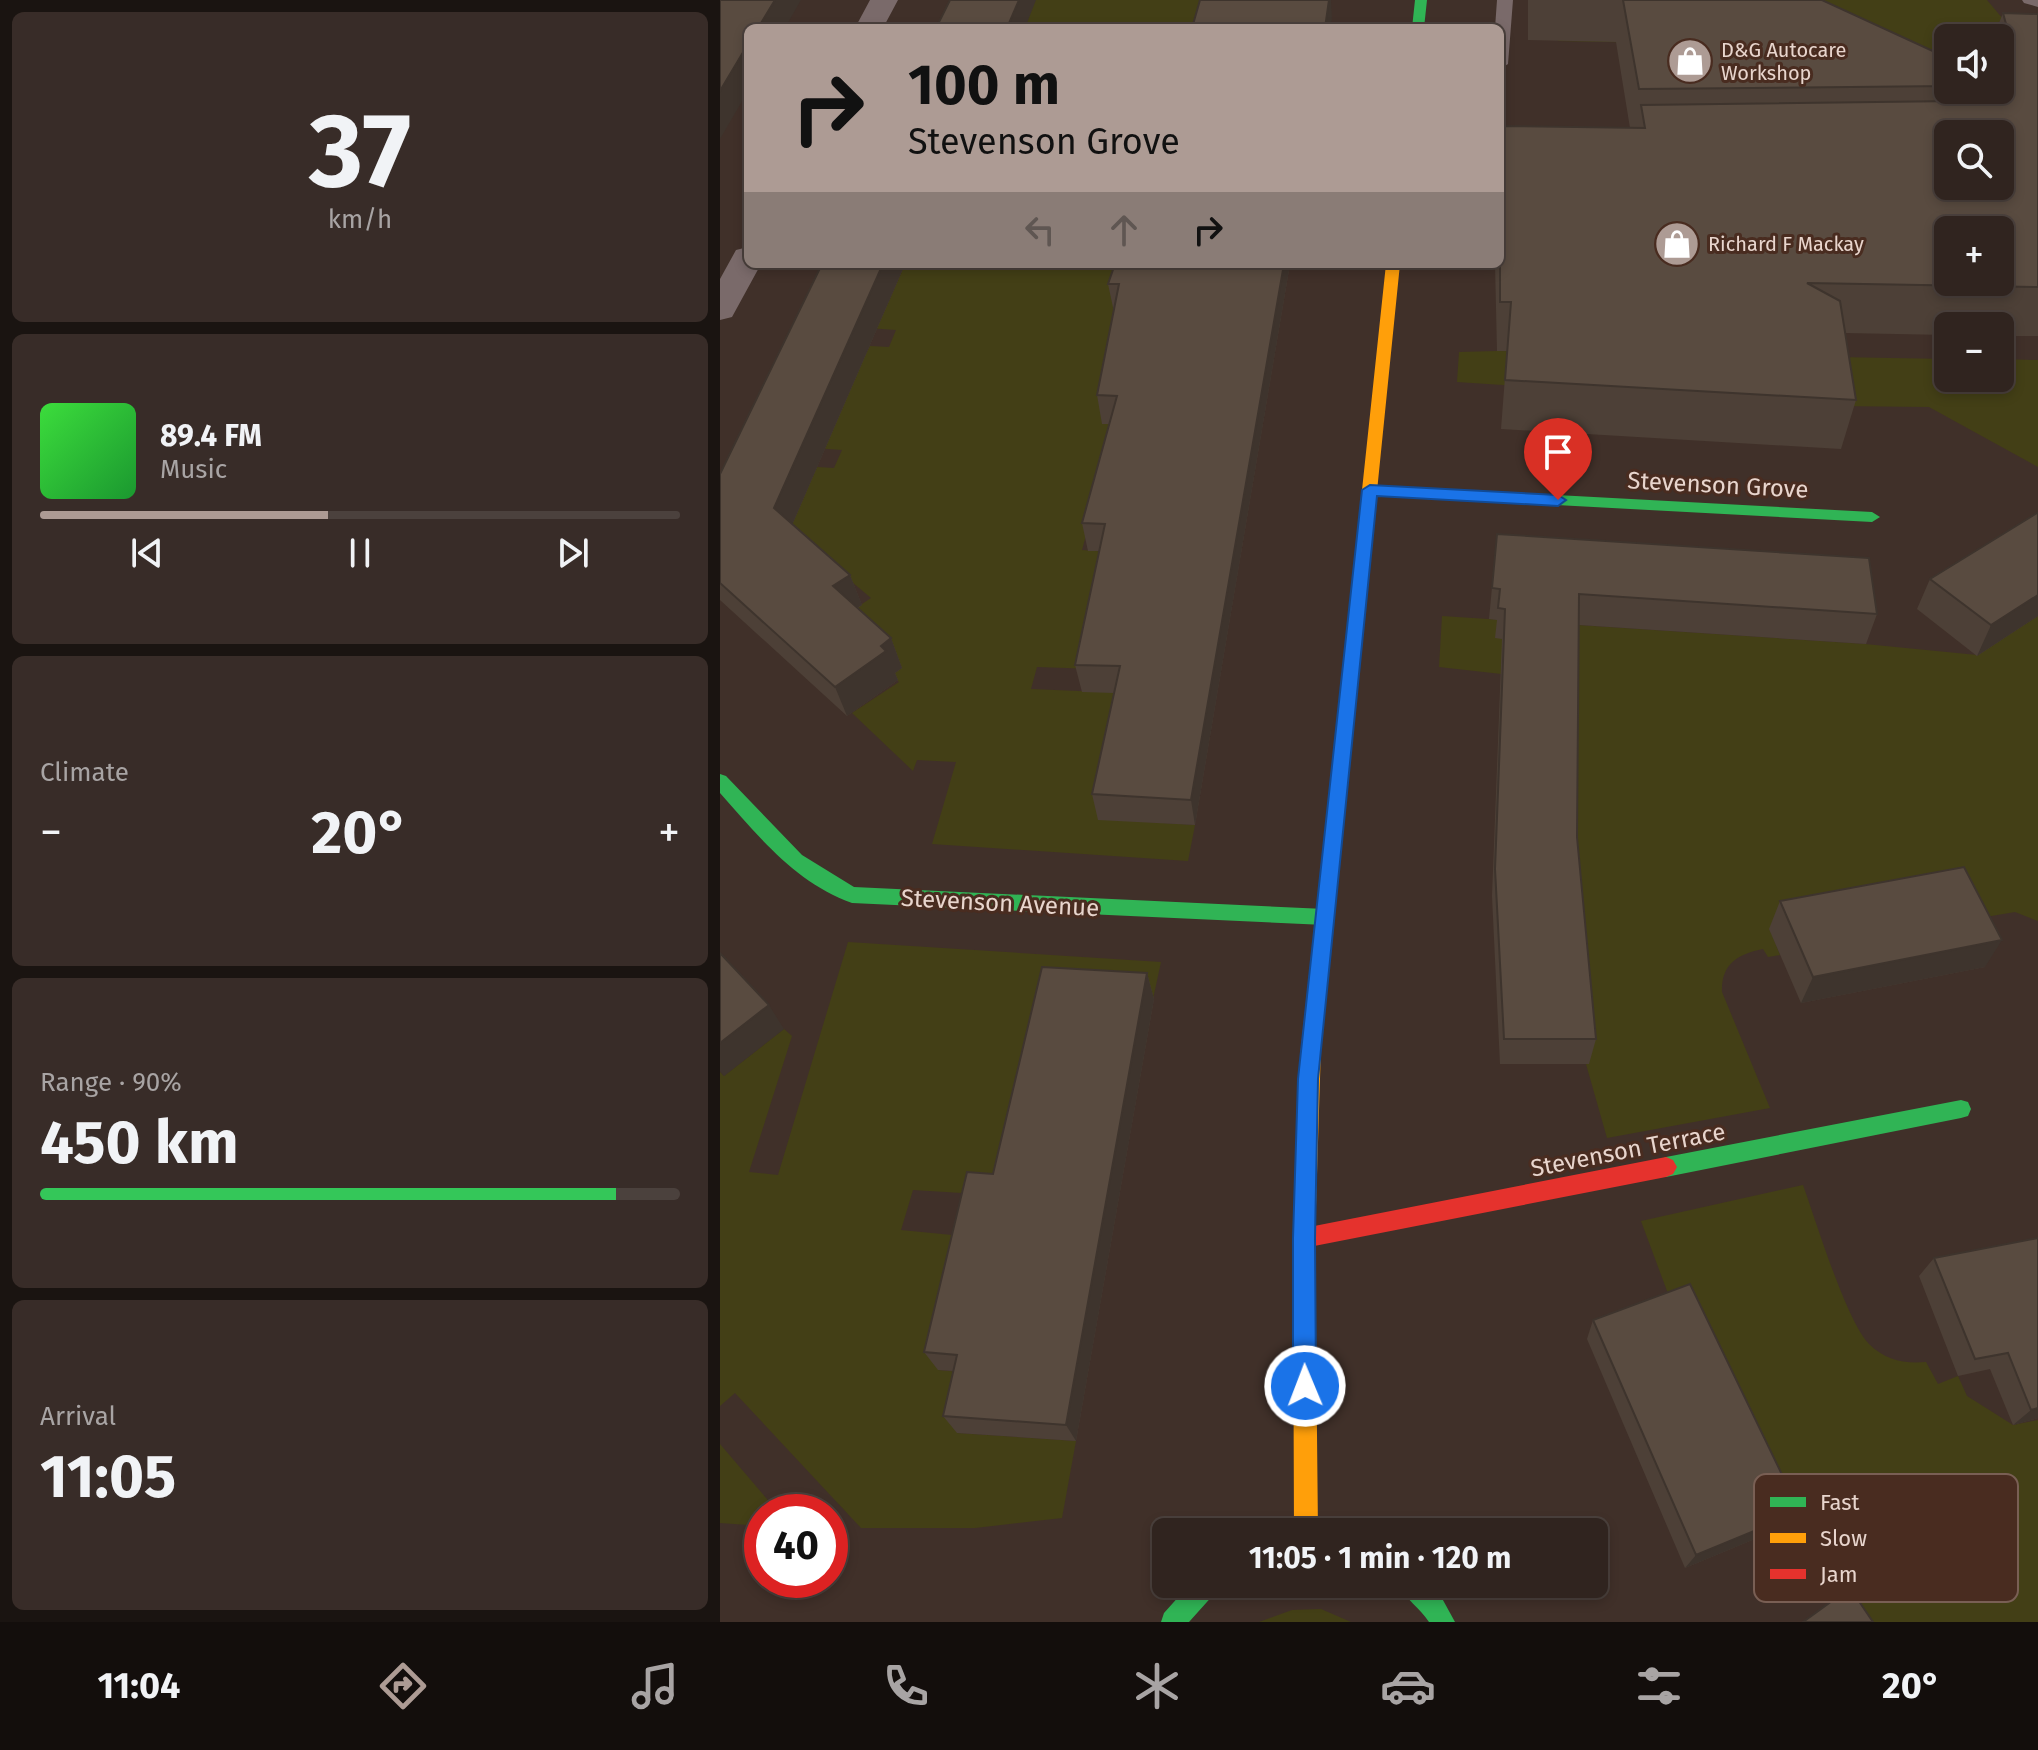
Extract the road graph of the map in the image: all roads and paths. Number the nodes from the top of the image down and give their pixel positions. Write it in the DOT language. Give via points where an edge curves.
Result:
graph roads {
  1 [pos="884,0"];
  2 [pos="1421,0"];
  3 [pos="1505,0"];
  4 [pos="2030,0"];
  5 [pos="2038,2"];
  6 [pos="871,24"];
  7 [pos="1418,24"];
  8 [pos="1503,24"];
  9 [pos="744,265"];
  10 [pos="1393,268"];
  11 [pos="720,310"];
  12 [pos="1370,490"];
  13 [pos="1872,517"];
  14 [pos="720,781"];
  15 [pos="1325,917"];
  16 [pos="1961,1109"];
  17 [pos="1304,1238"];
  18 [pos="1306,1518"];
  19 [pos="1194,1598"];
  20 [pos="1427,1598"];
  21 [pos="1173,1622"];
  22 [pos="1443,1622"];
  1 -- 6 [label="street"];
  2 -- 7 [label="street"];
  3 -- 8 [label="lane"];
  4 -- 5 [label="lane"];
  9 -- 11 [label="street"];
  10 -- 12 [label="street"];
  12 -- 13 [label="street, Stevenson Grove"];
  12 -- 15 [label="street"];
  14 -- 15 [label="street, Stevenson Avenue" via="807,874 852,895"];
  15 -- 17 [label="street" via="1308,1079"];
  16 -- 17 [label="street, Stevenson Terrace"];
  17 -- 18 [label="street"];
  19 -- 21 [label="street"];
  20 -- 22 [label="street"];
}
